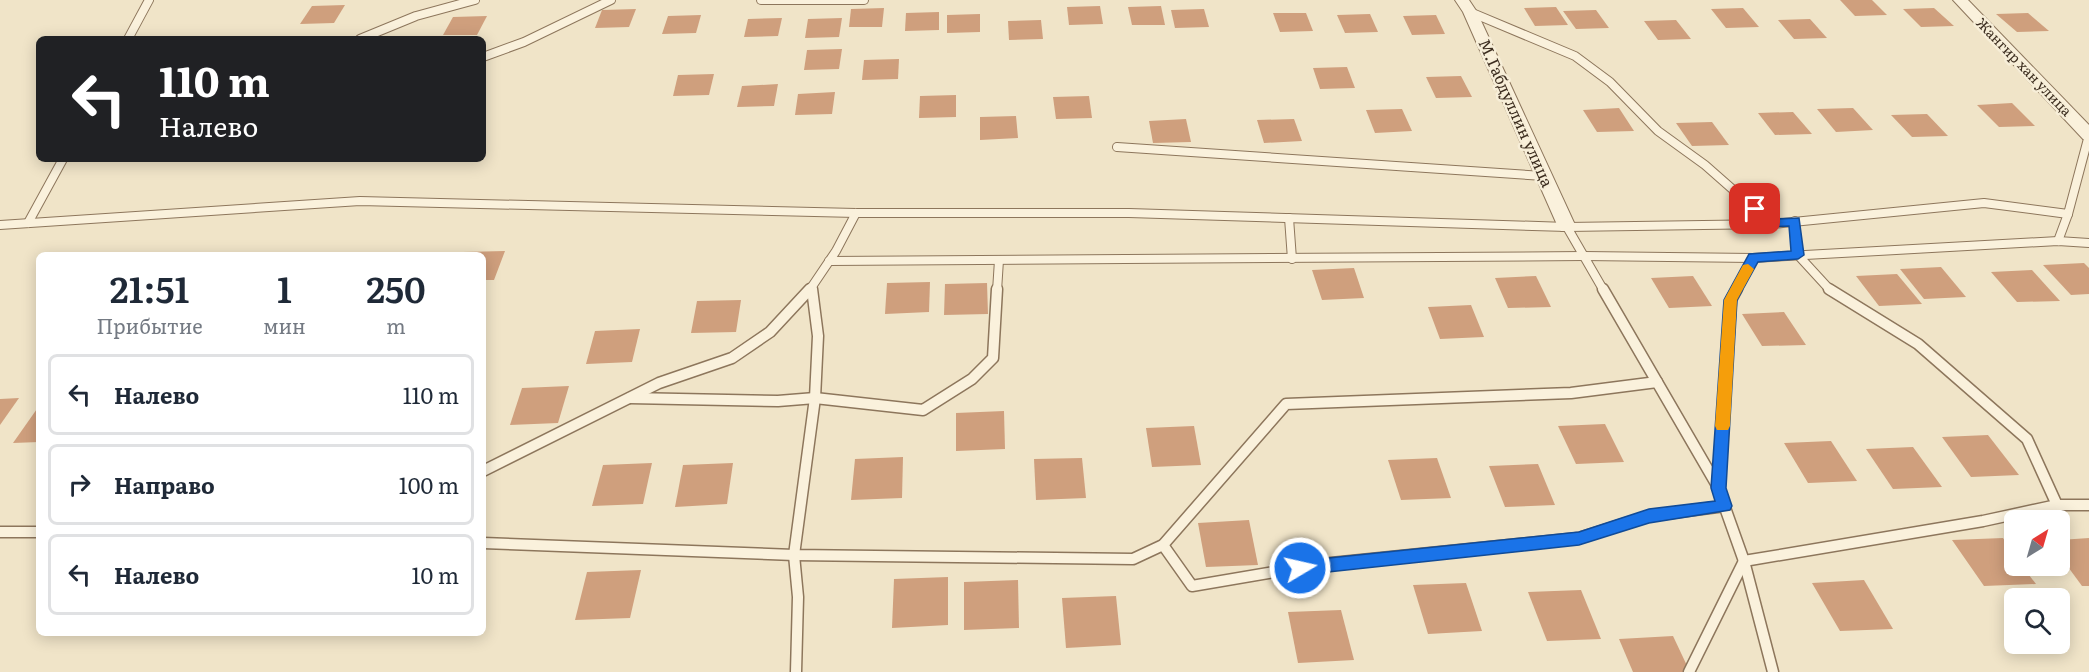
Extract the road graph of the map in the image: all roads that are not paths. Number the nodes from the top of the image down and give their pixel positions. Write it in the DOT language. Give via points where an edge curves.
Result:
graph roads {
  1 [pos="149,0"];
  2 [pos="475,0"];
  3 [pos="611,0"];
  4 [pos="761,0"];
  5 [pos="850,0"];
  6 [pos="864,0"];
  7 [pos="1960,0"];
  8 [pos="1466,6"];
  9 [pos="130,36"];
  10 [pos="366,36"];
  11 [pos="486,56"];
  12 [pos="2089,135"];
  13 [pos="1117,147"];
  14 [pos="61,162"];
  15 [pos="1544,176"];
  16 [pos="856,213"];
  17 [pos="2068,214"];
  18 [pos="1289,218"];
  19 [pos="1795,221"];
  20 [pos="28,223"];
  21 [pos="1772,224"];
  22 [pos="0,225"];
  23 [pos="1567,227"];
  24 [pos="2058,241"];
  25 [pos="2089,243"];
  26 [pos="1798,255"];
  27 [pos="1584,256"];
  28 [pos="1753,258"];
  29 [pos="1292,259"];
  30 [pos="999,260"];
  31 [pos="829,261"];
  32 [pos="812,287"];
  33 [pos="1657,382"];
  34 [pos="630,398"];
  35 [pos="815,398"];
  36 [pos="486,470"];
  37 [pos="1718,488"];
  38 [pos="2057,504"];
  39 [pos="2089,505"];
  40 [pos="1725,506"];
  41 [pos="0,532"];
  42 [pos="36,532"];
  43 [pos="486,543"];
  44 [pos="1163,545"];
  45 [pos="794,555"];
  46 [pos="1744,561"];
  47 [pos="796,672"];
  48 [pos="1689,672"];
  49 [pos="1773,672"];
  1 -- 9 [label="lane"];
  2 -- 10 [label="lane" via="428,11"];
  3 -- 11 [label="lane"];
  4 -- 5 [label="lane"];
  5 -- 6 [label="lane"];
  7 -- 12 [label="street, Жангир хан улица"];
  8 -- 15 [label="street, М.Габдуллин улица"];
  8 -- 21 [label="lane" via="1575,56 1610,82 1658,131 1705,165"];
  12 -- 17 [label="lane"];
  13 -- 15 [label="lane"];
  14 -- 20 [label="lane"];
  15 -- 23 [label="street, М.Габдуллин улица"];
  16 -- 18 [label="lane" via="1129,213"];
  16 -- 20 [label="lane" via="360,201"];
  16 -- 31 [label="lane"];
  17 -- 19 [label="lane" via="1984,203"];
  17 -- 24 [label="lane"];
  18 -- 23 [label="lane"];
  18 -- 29 [label="lane"];
  19 -- 21 [label="lane"];
  19 -- 26 [label="lane"];
  20 -- 22 [label="lane"];
  21 -- 23 [label="lane"];
  23 -- 27 [label="lane"];
  24 -- 25 [label="lane"];
  24 -- 26 [label="lane"];
  26 -- 28 [label="lane"];
  26 -- 38 [label="lane" via="1832,292 1918,344 2027,439"];
  27 -- 28 [label="lane"];
  27 -- 29 [label="lane"];
  27 -- 33 [label="lane"];
  28 -- 37 [label="lane" via="1731,300"];
  29 -- 30 [label="lane"];
  30 -- 31 [label="lane"];
  30 -- 35 [label="lane" via="993,358 972,379 922,410"];
  31 -- 32 [label="lane"];
  32 -- 34 [label="lane" via="770,332 732,358 659,383"];
  32 -- 35 [label="lane" via="818,336"];
  33 -- 37 [label="lane"];
  33 -- 44 [label="lane" via="1571,393 1287,404"];
  34 -- 35 [label="lane"];
  34 -- 36 [label="lane"];
  35 -- 45 [label="lane"];
  37 -- 40 [label="lane"];
  38 -- 39 [label="lane"];
  38 -- 46 [label="lane" via="1983,521"];
  40 -- 44 [label="lane" via="1649,516 1579,538 1321,564 1192,586"];
  40 -- 46 [label="lane"];
  41 -- 42 [label="lane"];
  43 -- 45 [label="lane"];
  44 -- 45 [label="lane" via="1133,559"];
  45 -- 47 [label="lane" via="798,597"];
  46 -- 48 [label="lane"];
  46 -- 49 [label="lane"];
}
